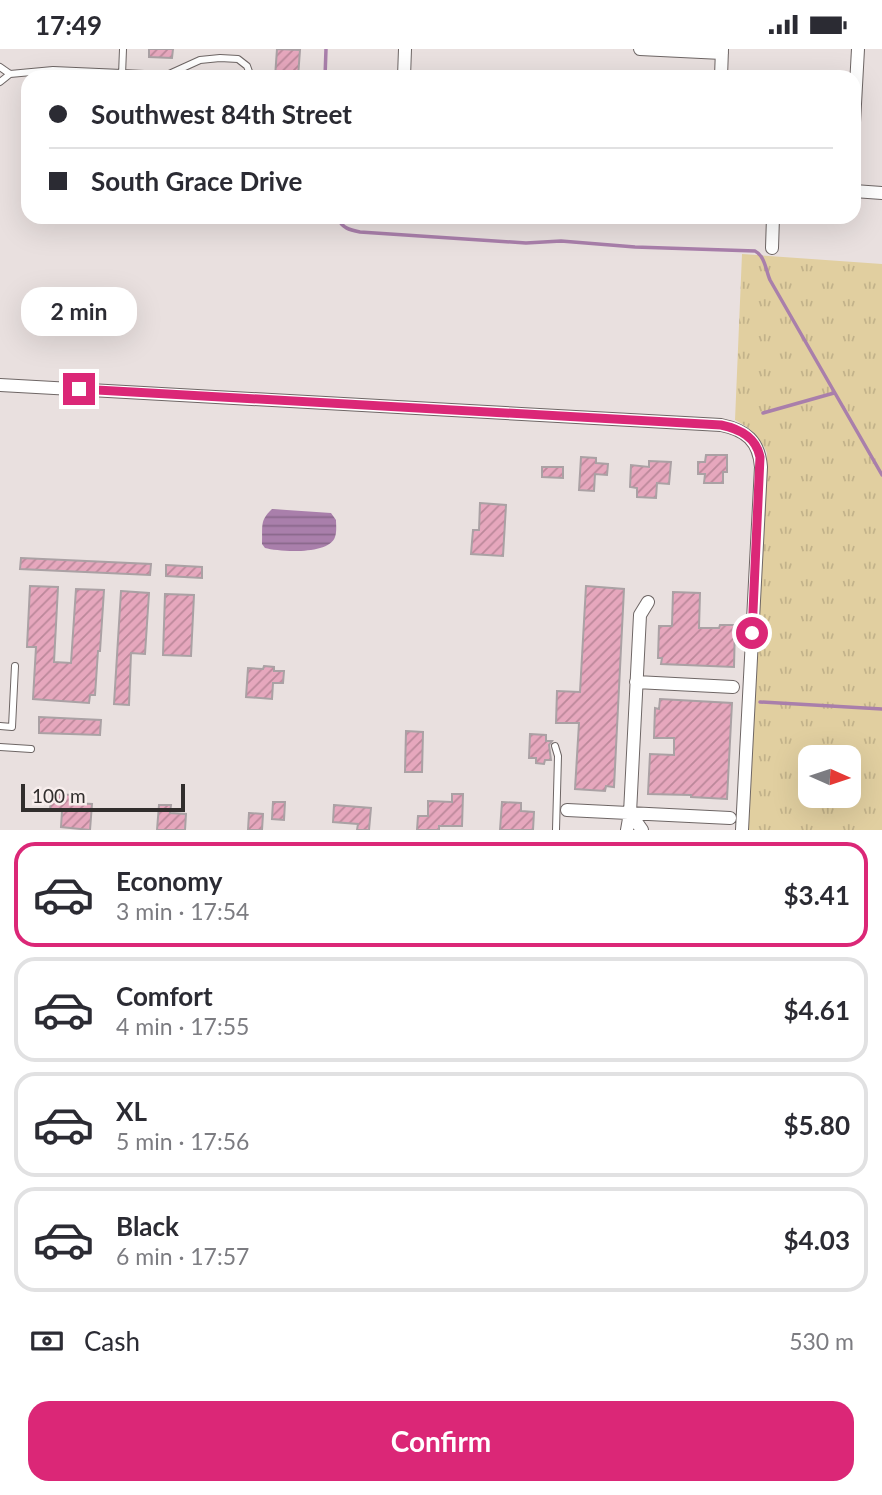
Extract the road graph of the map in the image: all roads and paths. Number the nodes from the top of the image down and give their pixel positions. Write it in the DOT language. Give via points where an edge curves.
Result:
graph roads {
  1 [pos="123,49"];
  2 [pos="405,49"];
  3 [pos="639,49"];
  4 [pos="858,49"];
  5 [pos="722,51"];
  6 [pos="0,67"];
  7 [pos="122,70"];
  8 [pos="178,70"];
  9 [pos="249,70"];
  10 [pos="404,70"];
  11 [pos="721,70"];
  12 [pos="857,70"];
  13 [pos="21,73"];
  14 [pos="10,74"];
  15 [pos="0,82"];
  16 [pos="861,192"];
  17 [pos="882,193"];
  18 [pos="773,224"];
  19 [pos="772,248"];
  20 [pos="0,385"];
  21 [pos="648,602"];
  22 [pos="15,666"];
  23 [pos="636,682"];
  24 [pos="733,687"];
  25 [pos="0,726"];
  26 [pos="555,746"];
  27 [pos="0,747"];
  28 [pos="31,749"];
  29 [pos="567,810"];
  30 [pos="630,813"];
  31 [pos="730,818"];
  32 [pos="556,830"];
  33 [pos="627,830"];
  34 [pos="642,830"];
  35 [pos="742,830"];
  1 -- 7 [label="lane"];
  2 -- 10 [label="street"];
  3 -- 5 [label="street"];
  4 -- 12 [label="street"];
  5 -- 11 [label="street"];
  6 -- 14 [label="lane"];
  8 -- 9 [label="lane" via="200,60 220,58 238,59"];
  13 -- 14 [label="lane"];
  14 -- 15 [label="lane"];
  16 -- 17 [label="street"];
  18 -- 19 [label="street"];
  20 -- 35 [label="street" via="735,428 750,438 761,467"];
  21 -- 23 [label="street" via="640,615"];
  22 -- 25 [label="lane" via="12,727"];
  23 -- 24 [label="street"];
  23 -- 30 [label="street"];
  26 -- 32 [label="lane"];
  27 -- 28 [label="lane"];
  29 -- 30 [label="street"];
  30 -- 31 [label="street"];
  30 -- 33 [label="street"];
  30 -- 34 [label="street"];
}
